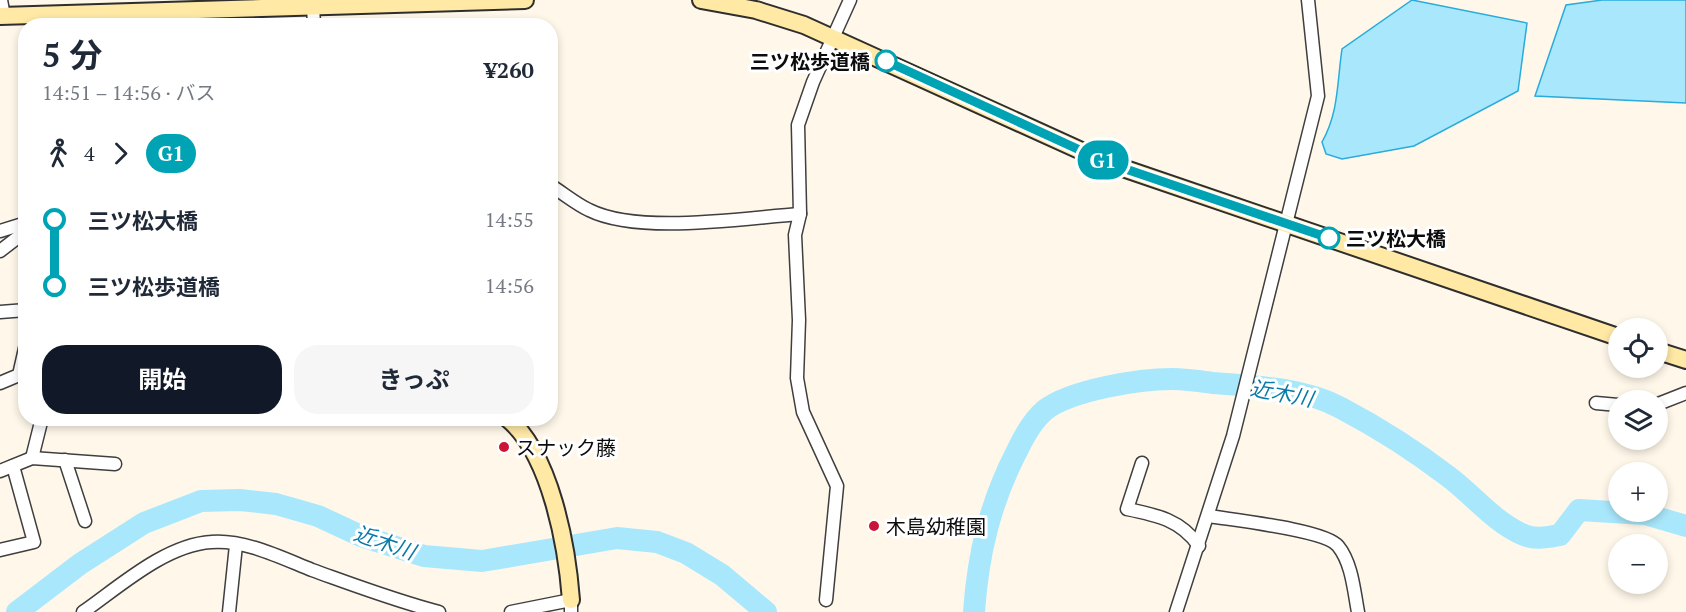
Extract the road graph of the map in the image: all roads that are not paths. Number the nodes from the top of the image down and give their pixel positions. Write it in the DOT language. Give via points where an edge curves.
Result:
graph roads {
  1 [pos="525,0"];
  2 [pos="701,0"];
  3 [pos="850,0"];
  4 [pos="1308,0"];
  5 [pos="314,6"];
  6 [pos="2,11"];
  7 [pos="109,18"];
  8 [pos="139,18"];
  9 [pos="314,18"];
  10 [pos="834,37"];
  11 [pos="558,190"];
  12 [pos="800,214"];
  13 [pos="1285,223"];
  14 [pos="18,225"];
  15 [pos="0,231"];
  16 [pos="18,237"];
  17 [pos="0,251"];
  18 [pos="18,311"];
  19 [pos="0,312"];
  20 [pos="1608,334"];
  21 [pos="1668,354"];
  22 [pos="1686,360"];
  23 [pos="18,375"];
  24 [pos="0,383"];
  25 [pos="1686,393"];
  26 [pos="1668,400"];
  27 [pos="1596,403"];
  28 [pos="1608,404"];
  29 [pos="40,426"];
  30 [pos="514,426"];
  31 [pos="32,458"];
  32 [pos="65,460"];
  33 [pos="1142,463"];
  34 [pos="115,464"];
  35 [pos="13,466"];
  36 [pos="0,471"];
  37 [pos="1209,516"];
  38 [pos="85,521"];
  39 [pos="236,545"];
  40 [pos="1198,546"];
  41 [pos="0,550"];
  42 [pos="571,599"];
  43 [pos="826,600"];
  44 [pos="83,612"];
  45 [pos="229,612"];
  46 [pos="439,612"];
  47 [pos="511,612"];
  48 [pos="1176,612"];
  49 [pos="1358,612"];
  1 -- 5 [label="main road"];
  2 -- 10 [label="main road" via="756,10"];
  3 -- 10 [label="street"];
  4 -- 13 [label="street" via="1318,96"];
  5 -- 8 [label="main road"];
  5 -- 9 [label="street"];
  6 -- 7 [label="main road"];
  10 -- 12 [label="street" via="798,125"];
  10 -- 13 [label="main road" via="1108,163"];
  11 -- 12 [label="street" via="590,211 647,225"];
  12 -- 43 [label="street" via="795,235 797,378 803,412 837,486"];
  13 -- 20 [label="main road"];
  13 -- 37 [label="street" via="1233,436"];
  14 -- 15 [label="street"];
  16 -- 17 [label="street"];
  18 -- 19 [label="street"];
  21 -- 22 [label="main road"];
  23 -- 24 [label="street"];
  25 -- 26 [label="street"];
  27 -- 28 [label="street"];
  29 -- 31 [label="street"];
  30 -- 42 [label="main road" via="545,472"];
  31 -- 32 [label="street"];
  31 -- 35 [label="street"];
  32 -- 34 [label="street"];
  32 -- 38 [label="street"];
  33 -- 40 [label="street" via="1127,509 1177,523"];
  35 -- 36 [label="street"];
  35 -- 41 [label="street" via="33,542"];
  37 -- 40 [label="street"];
  37 -- 49 [label="street" via="1307,533 1336,543 1351,578"];
  39 -- 44 [label="street" via="210,542 167,556"];
  39 -- 45 [label="street"];
  39 -- 46 [label="street"];
  40 -- 48 [label="street"];
  42 -- 47 [label="street"];
}
